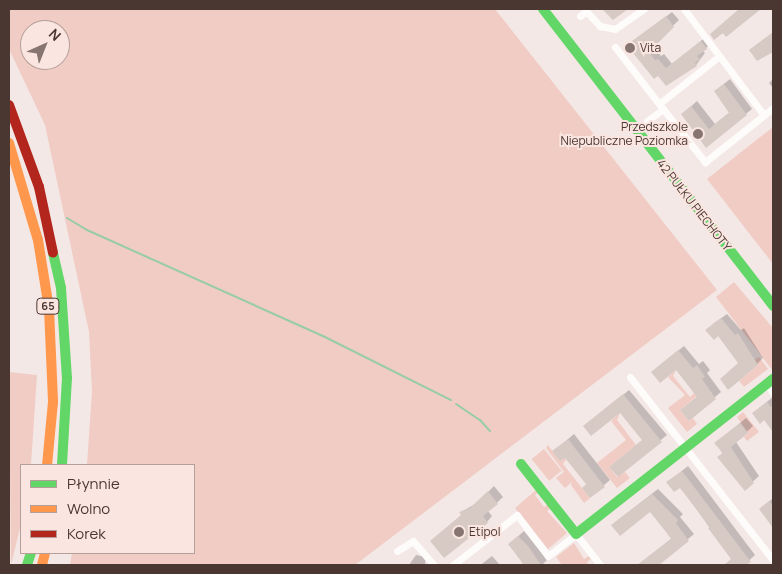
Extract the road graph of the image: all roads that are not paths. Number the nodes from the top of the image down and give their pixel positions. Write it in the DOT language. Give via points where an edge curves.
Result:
graph roads {
  1 [pos="543,9"];
  2 [pos="644,9"];
  3 [pos="684,9"];
  4 [pos="584,12"];
  5 [pos="615,47"];
  6 [pos="718,57"];
  7 [pos="9,105"];
  8 [pos="661,106"];
  9 [pos="773,108"];
  10 [pos="764,115"];
  11 [pos="647,121"];
  12 [pos="9,143"];
  13 [pos="773,306"];
  14 [pos="630,377"];
  15 [pos="771,385"];
  16 [pos="52,422"];
  17 [pos="66,424"];
  18 [pos="685,448"];
  19 [pos="48,464"];
  20 [pos="62,464"];
  21 [pos="521,464"];
  22 [pos="576,534"];
  23 [pos="397,552"];
  24 [pos="773,560"];
  25 [pos="434,565"];
  26 [pos="454,565"];
  27 [pos="600,565"];
  1 -- 13 [label="main road, 42 PUŁKU PIECHOTY"];
  2 -- 4 [label="street" via="623,26 609,30"];
  3 -- 6 [label="street"];
  5 -- 8 [label="street"];
  6 -- 8 [label="street"];
  6 -- 10 [label="street"];
  7 -- 17 [label="main road, 65" via="39,187 58,270 66,334"];
  8 -- 10 [label="street" via="705,162"];
  8 -- 11 [label="street"];
  9 -- 10 [label="street"];
  12 -- 16 [label="main road, 65" via="32,216 44,269 52,350"];
  14 -- 18 [label="street"];
  15 -- 18 [label="main road"];
  16 -- 17 [label="main road"];
  16 -- 19 [label="main road, 65"];
  17 -- 20 [label="main road, 65"];
  18 -- 22 [label="main road"];
  18 -- 24 [label="street"];
  21 -- 22 [label="main road"];
  22 -- 26 [label="street" via="548,556 517,515"];
  22 -- 27 [label="street"];
  23 -- 25 [label="street" via="413,541"];
}
